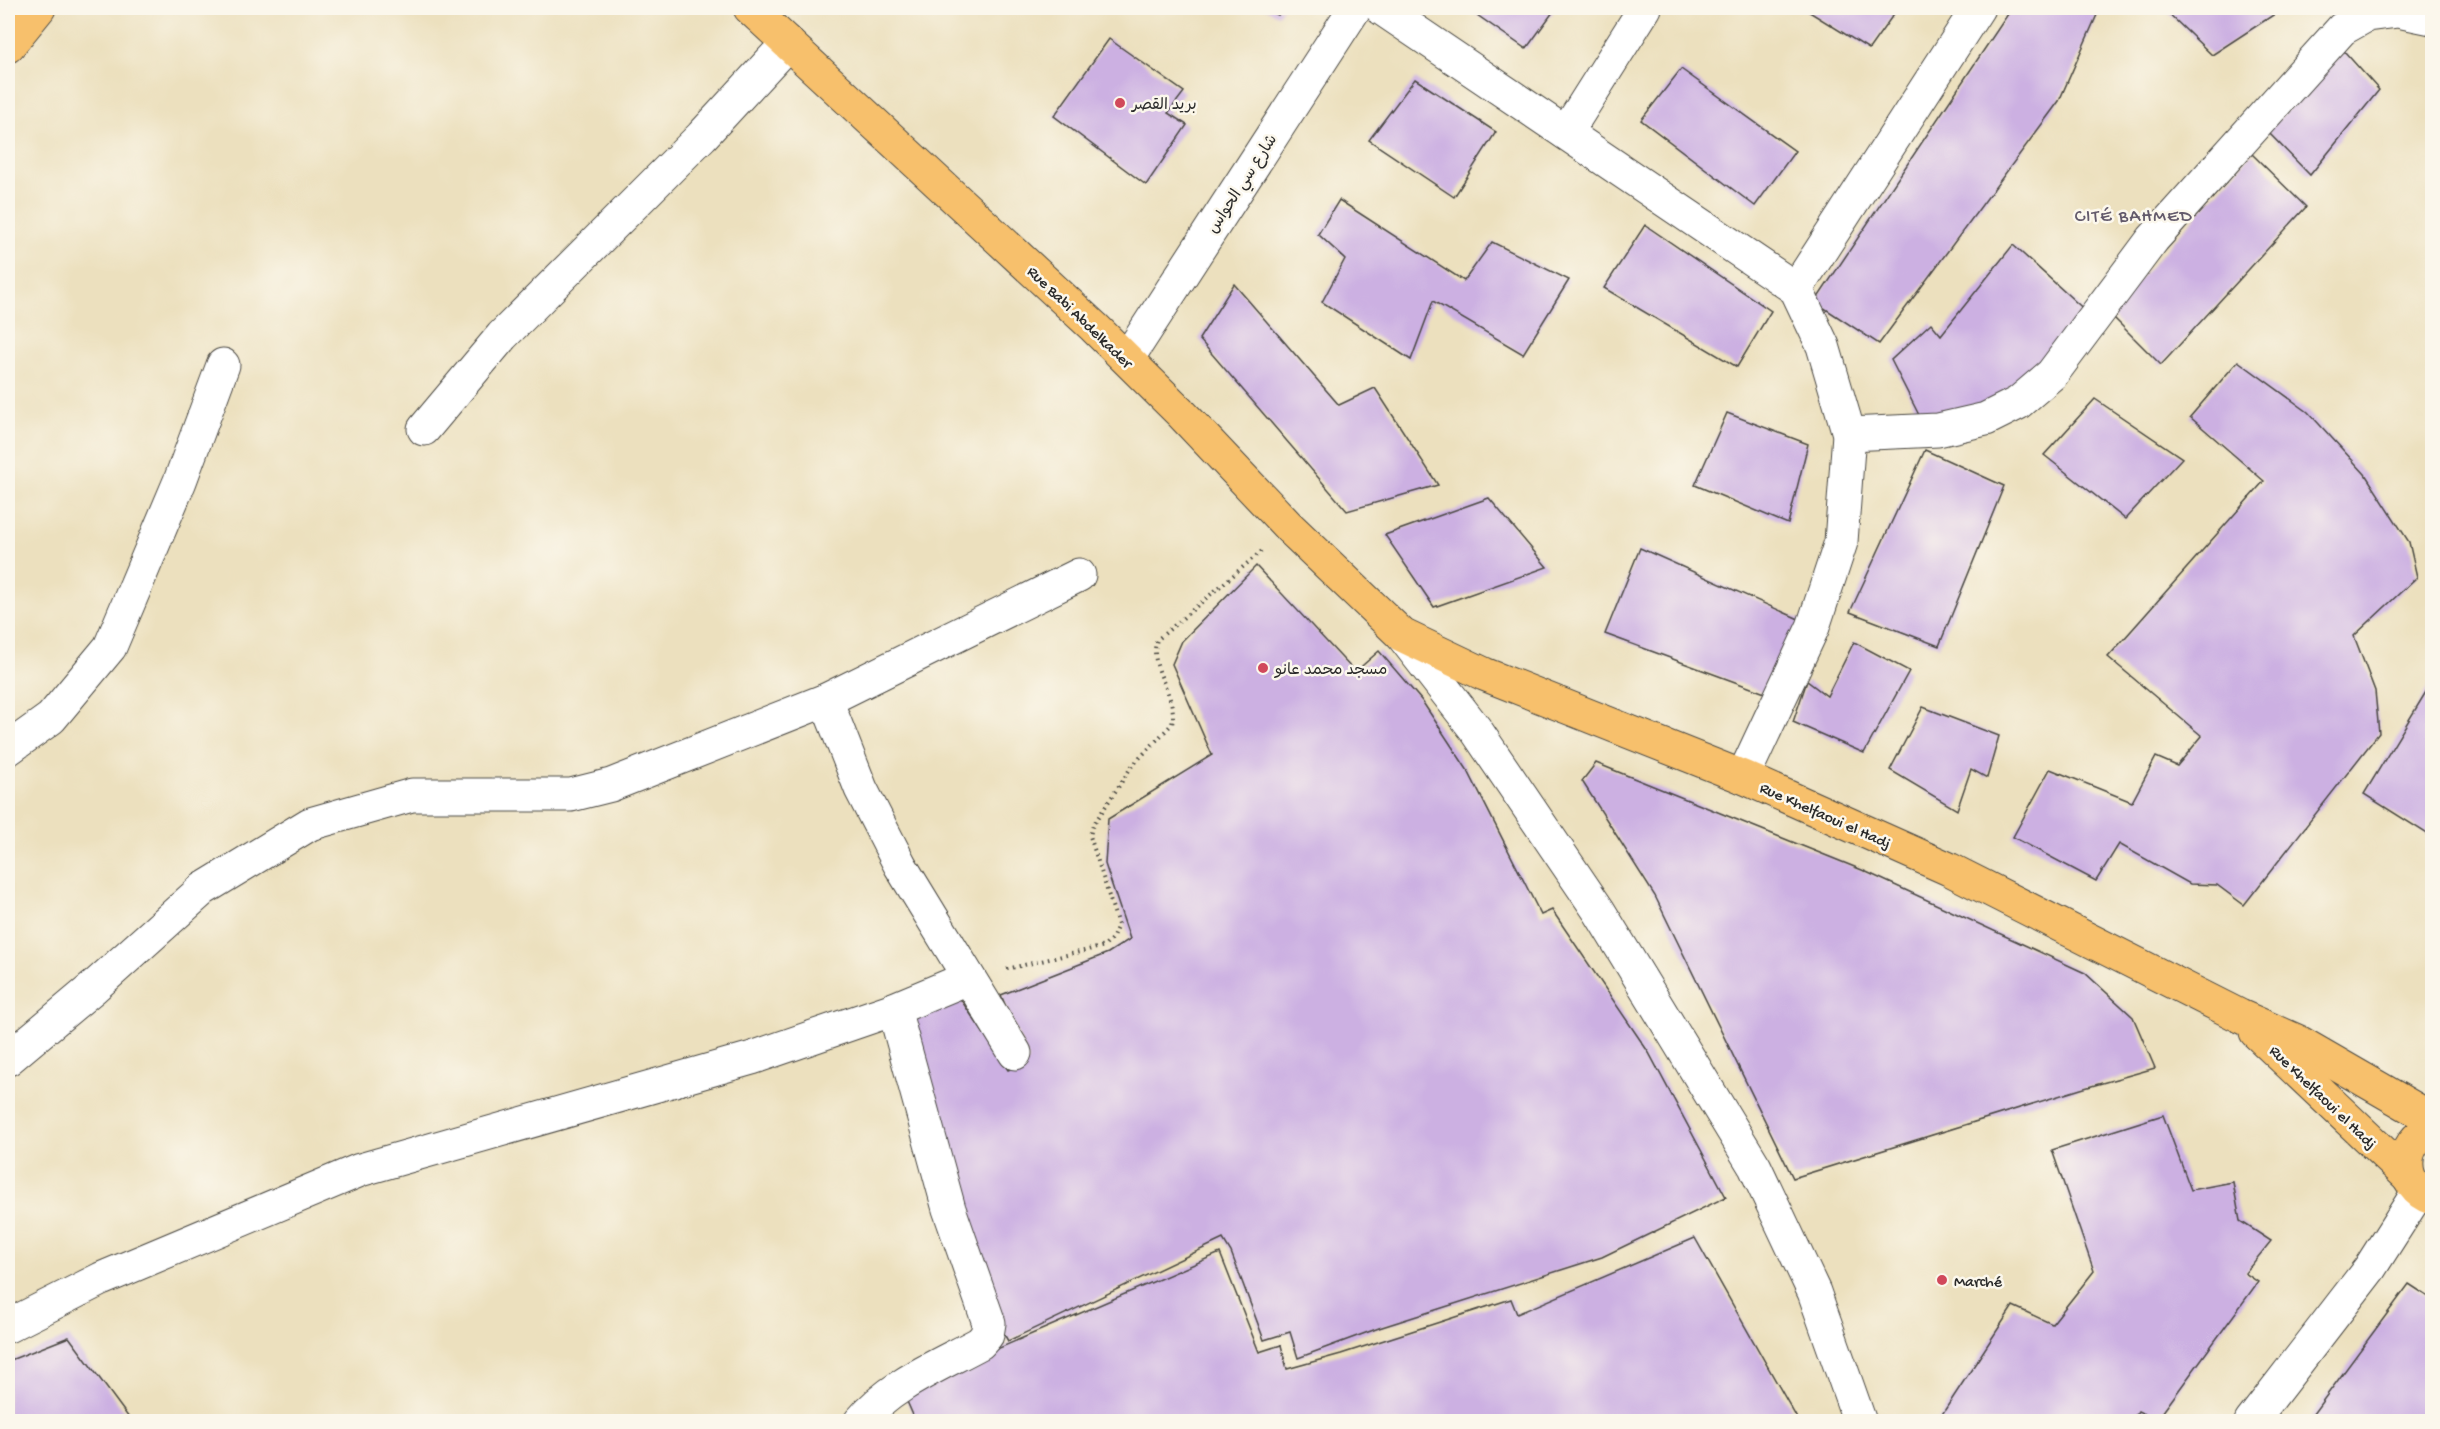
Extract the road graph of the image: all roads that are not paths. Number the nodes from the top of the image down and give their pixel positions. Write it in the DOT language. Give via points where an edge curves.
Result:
graph roads {
  1 [pos="39,8"];
  2 [pos="750,8"];
  3 [pos="1356,8"];
  4 [pos="1381,8"];
  5 [pos="1645,8"];
  6 [pos="1978,8"];
  7 [pos="2366,11"];
  8 [pos="2433,18"];
  9 [pos="788,43"];
  10 [pos="8,46"];
  11 [pos="1566,133"];
  12 [pos="1796,289"];
  13 [pos="1127,359"];
  14 [pos="223,365"];
  15 [pos="424,429"];
  16 [pos="1849,434"];
  17 [pos="1078,575"];
  18 [pos="1402,635"];
  19 [pos="826,700"];
  20 [pos="8,748"];
  21 [pos="1743,777"];
  22 [pos="968,978"];
  23 [pos="894,1009"];
  24 [pos="2240,1016"];
  25 [pos="1015,1053"];
  26 [pos="8,1059"];
  27 [pos="2433,1119"];
  28 [pos="2433,1130"];
  29 [pos="2424,1193"];
  30 [pos="8,1326"];
  31 [pos="860,1422"];
  32 [pos="1860,1422"];
  33 [pos="2251,1422"];
  1 -- 10 [label="main road"];
  2 -- 9 [label="main road, Rue Babi Abdelkader"];
  3 -- 13 [label="street, شارع سي الحواس"];
  4 -- 11 [label="street"];
  5 -- 11 [label="street"];
  6 -- 12 [label="street"];
  7 -- 8 [label="street" via="2398,11"];
  7 -- 16 [label="street" via="2342,29 2161,230 2052,374 2018,403 1986,419 1938,430"];
  9 -- 13 [label="main road, Rue Babi Abdelkader"];
  9 -- 15 [label="street" via="702,136 502,336"];
  11 -- 12 [label="street"];
  12 -- 16 [label="street" via="1823,346"];
  13 -- 18 [label="main road, Rue Babi Abdelkader" via="1289,526"];
  14 -- 20 [label="street" via="180,481 110,647 51,718"];
  16 -- 21 [label="street" via="1841,542 1813,627"];
  17 -- 19 [label="street"];
  18 -- 21 [label="main road, Rue Khelfaoui el Hadj" via="1484,674"];
  18 -- 32 [label="street" via="1476,730 1592,901 1755,1167 1814,1292"];
  19 -- 22 [label="street" via="861,789 900,865"];
  19 -- 26 [label="street" via="611,784 571,795 412,795 310,824 203,889"];
  21 -- 24 [label="main road, Rue Khelfaoui el Hadj" via="1949,869"];
  22 -- 23 [label="street"];
  22 -- 25 [label="street"];
  23 -- 30 [label="street" via="752,1058 360,1170 101,1280"];
  23 -- 31 [label="street" via="949,1209 989,1323 987,1335 980,1343 902,1385 874,1404"];
  24 -- 27 [label="main road, Rue Khelfaoui el Hadj" via="2297,1041"];
  24 -- 29 [label="main road, Rue Khelfaoui el Hadj"];
  28 -- 29 [label="main road" via="2421,1135 2411,1146 2406,1160"];
  29 -- 33 [label="street"];
}
